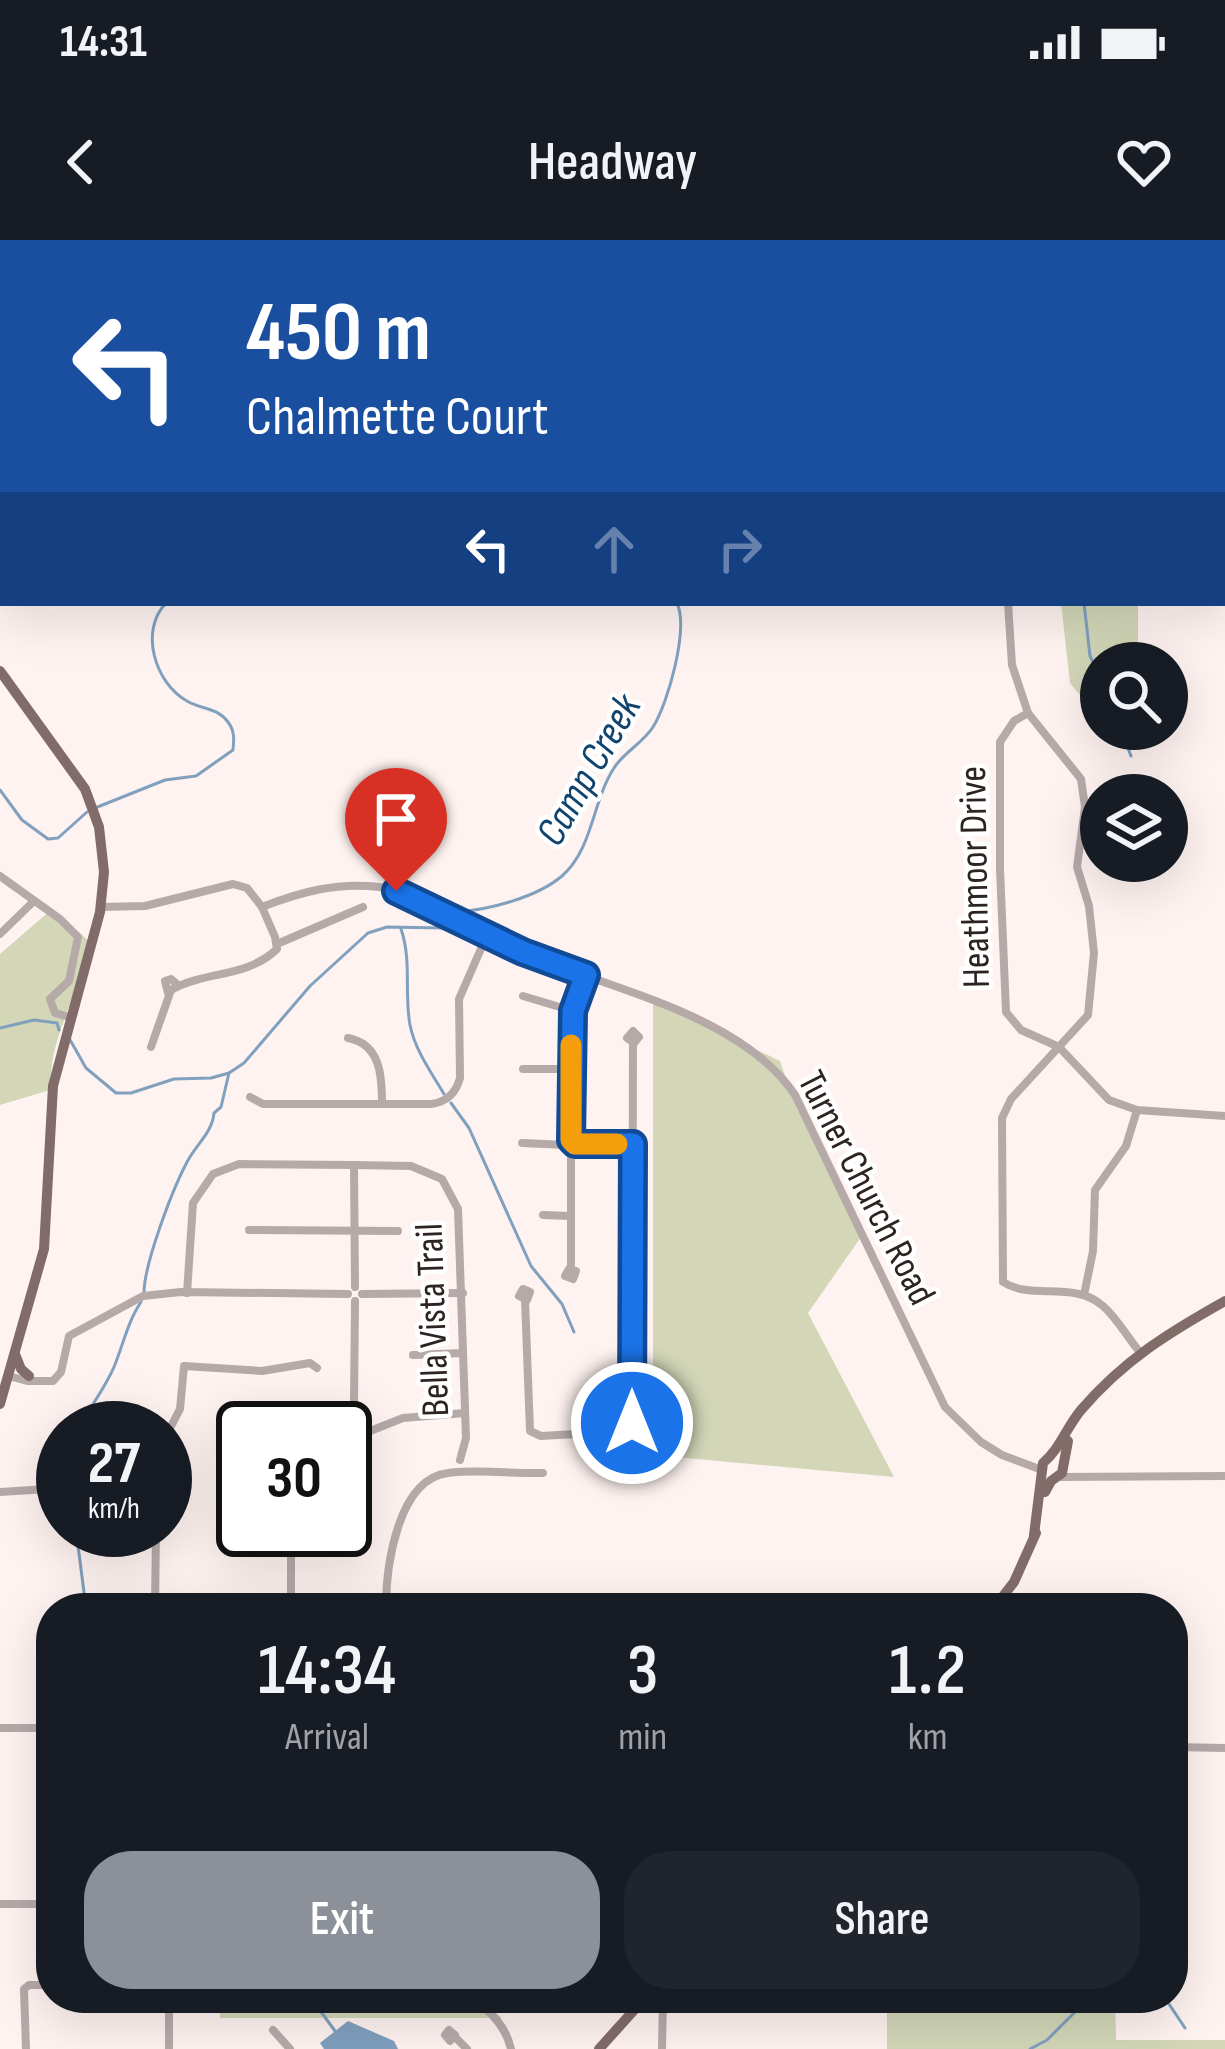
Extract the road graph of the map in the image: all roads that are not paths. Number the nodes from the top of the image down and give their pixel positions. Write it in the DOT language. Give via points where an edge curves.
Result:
graph roads {
  1 [pos="1008,606"];
  2 [pos="0,671"];
  3 [pos="1028,712"];
  4 [pos="0,876"];
  5 [pos="34,901"];
  6 [pos="101,907"];
  7 [pos="262,907"];
  8 [pos="363,907"];
  9 [pos="0,934"];
  10 [pos="490,936"];
  11 [pos="277,944"];
  12 [pos="584,974"];
  13 [pos="523,997"];
  14 [pos="573,1011"];
  15 [pos="69,1017"];
  16 [pos="348,1038"];
  17 [pos="633,1043"];
  18 [pos="151,1047"];
  19 [pos="1059,1047"];
  20 [pos="523,1069"];
  21 [pos="571,1070"];
  22 [pos="250,1097"];
  23 [pos="382,1104"];
  24 [pos="1137,1110"];
  25 [pos="1225,1116"];
  26 [pos="522,1143"];
  27 [pos="571,1144"];
  28 [pos="633,1144"];
  29 [pos="354,1165"];
  30 [pos="543,1215"];
  31 [pos="571,1216"];
  32 [pos="356,1230"];
  33 [pos="249,1231"];
  34 [pos="398,1231"];
  35 [pos="571,1268"];
  36 [pos="187,1293"];
  37 [pos="463,1293"];
  38 [pos="355,1294"];
  39 [pos="1084,1295"];
  40 [pos="525,1300"];
  41 [pos="1225,1301"];
  42 [pos="1139,1351"];
  43 [pos="15,1352"];
  44 [pos="463,1353"];
  45 [pos="413,1355"];
  46 [pos="317,1367"];
  47 [pos="9,1373"];
  48 [pos="35,1378"];
  49 [pos="181,1401"];
  50 [pos="354,1401"];
  51 [pos="588,1402"];
  52 [pos="0,1404"];
  53 [pos="465,1413"];
  54 [pos="372,1431"];
  55 [pos="588,1435"];
  56 [pos="460,1460"];
  57 [pos="1053,1468"];
  58 [pos="543,1473"];
  59 [pos="1225,1476"];
  60 [pos="36,1490"];
  61 [pos="0,1492"];
  62 [pos="156,1557"];
  63 [pos="291,1557"];
  64 [pos="155,1593"];
  65 [pos="291,1593"];
  66 [pos="386,1593"];
  67 [pos="1006,1593"];
  68 [pos="0,1728"];
  69 [pos="36,1728"];
  70 [pos="1188,1748"];
  71 [pos="1225,1748"];
  72 [pos="0,1904"];
  73 [pos="36,1904"];
  74 [pos="36,1985"];
  75 [pos="169,2013"];
  76 [pos="489,2013"];
  77 [pos="631,2013"];
  78 [pos="663,2013"];
  79 [pos="273,2030"];
  80 [pos="455,2037"];
  81 [pos="26,2049"];
  82 [pos="170,2049"];
  83 [pos="290,2049"];
  84 [pos="467,2049"];
  85 [pos="511,2049"];
  86 [pos="599,2049"];
  87 [pos="662,2049"];
  1 -- 3 [label="street" via="1012,665"];
  2 -- 6 [label="main road" via="85,789 104,861"];
  3 -- 19 [label="street" via="1081,779 1084,795 1077,867 1092,923 1092,1005"];
  3 -- 19 [label="street, Heathmoor Drive" via="1000,742 1004,1000 1022,1030"];
  4 -- 5 [label="street"];
  5 -- 9 [label="street"];
  5 -- 15 [label="street" via="78,938 69,981 50,999"];
  6 -- 7 [label="street" via="146,906 233,884"];
  6 -- 15 [label="main road"];
  7 -- 10 [label="street, Turner Church Road" via="319,888 364,886 396,891"];
  7 -- 11 [label="street"];
  8 -- 11 [label="street"];
  10 -- 12 [label="street, Turner Church Road"];
  10 -- 23 [label="street" via="459,999 457,1088 437,1103"];
  11 -- 18 [label="street" via="268,958 240,970 178,986 165,981"];
  12 -- 14 [label="street"];
  12 -- 57 [label="street, Turner Church Road" via="738,1043 788,1083 945,1407 999,1452"];
  13 -- 14 [label="street"];
  14 -- 21 [label="street"];
  15 -- 43 [label="main road" via="50,1105 48,1228"];
  16 -- 23 [label="street" via="372,1052"];
  17 -- 28 [label="street"];
  19 -- 24 [label="street, Heathmoor Drive" via="1098,1093"];
  19 -- 39 [label="street" via="1002,1118 1002,1275 1012,1288"];
  20 -- 21 [label="street"];
  21 -- 27 [label="street"];
  22 -- 23 [label="street" via="263,1104"];
  24 -- 25 [label="street, Heathmoor Drive"];
  24 -- 39 [label="street" via="1126,1145 1095,1190"];
  26 -- 27 [label="street"];
  27 -- 28 [label="street"];
  27 -- 31 [label="street"];
  28 -- 55 [label="street" via="632,1423 621,1435"];
  29 -- 32 [label="street"];
  29 -- 36 [label="street, Bella Vista Trail" via="239,1164 213,1174 193,1203"];
  29 -- 37 [label="street, Bella Vista Trail" via="411,1166 442,1179 458,1209"];
  30 -- 31 [label="street"];
  31 -- 35 [label="street"];
  32 -- 33 [label="street"];
  32 -- 34 [label="street"];
  32 -- 38 [label="street"];
  36 -- 38 [label="street"];
  36 -- 48 [label="street" via="142,1296 89,1322 69,1336 58,1377"];
  37 -- 38 [label="street"];
  37 -- 44 [label="street, Bella Vista Trail"];
  38 -- 50 [label="street"];
  39 -- 42 [label="street" via="1106,1308"];
  40 -- 55 [label="street" via="528,1427 538,1436"];
  41 -- 42 [label="main road"];
  42 -- 57 [label="main road" via="1089,1402"];
  43 -- 47 [label="main road"];
  43 -- 48 [label="main road"];
  44 -- 45 [label="street"];
  44 -- 53 [label="street, Bella Vista Trail"];
  46 -- 49 [label="street" via="184,1366"];
  47 -- 48 [label="street"];
  47 -- 52 [label="main road"];
  51 -- 55 [label="street"];
  53 -- 54 [label="street" via="404,1418"];
  53 -- 56 [label="street, Bella Vista Trail"];
  57 -- 59 [label="street, Turner Church Road"];
  57 -- 67 [label="main road" via="1034,1535"];
  58 -- 66 [label="street" via="447,1473 423,1485 393,1545"];
  60 -- 61 [label="street"];
  62 -- 64 [label="street"];
  63 -- 65 [label="street"];
  68 -- 69 [label="street"];
  70 -- 71 [label="street"];
  72 -- 73 [label="street"];
  74 -- 81 [label="street" via="24,1989"];
  75 -- 82 [label="street"];
  76 -- 85 [label="street"];
  77 -- 86 [label="main road"];
  78 -- 87 [label="street"];
  79 -- 83 [label="street"];
  80 -- 84 [label="street"];
}
